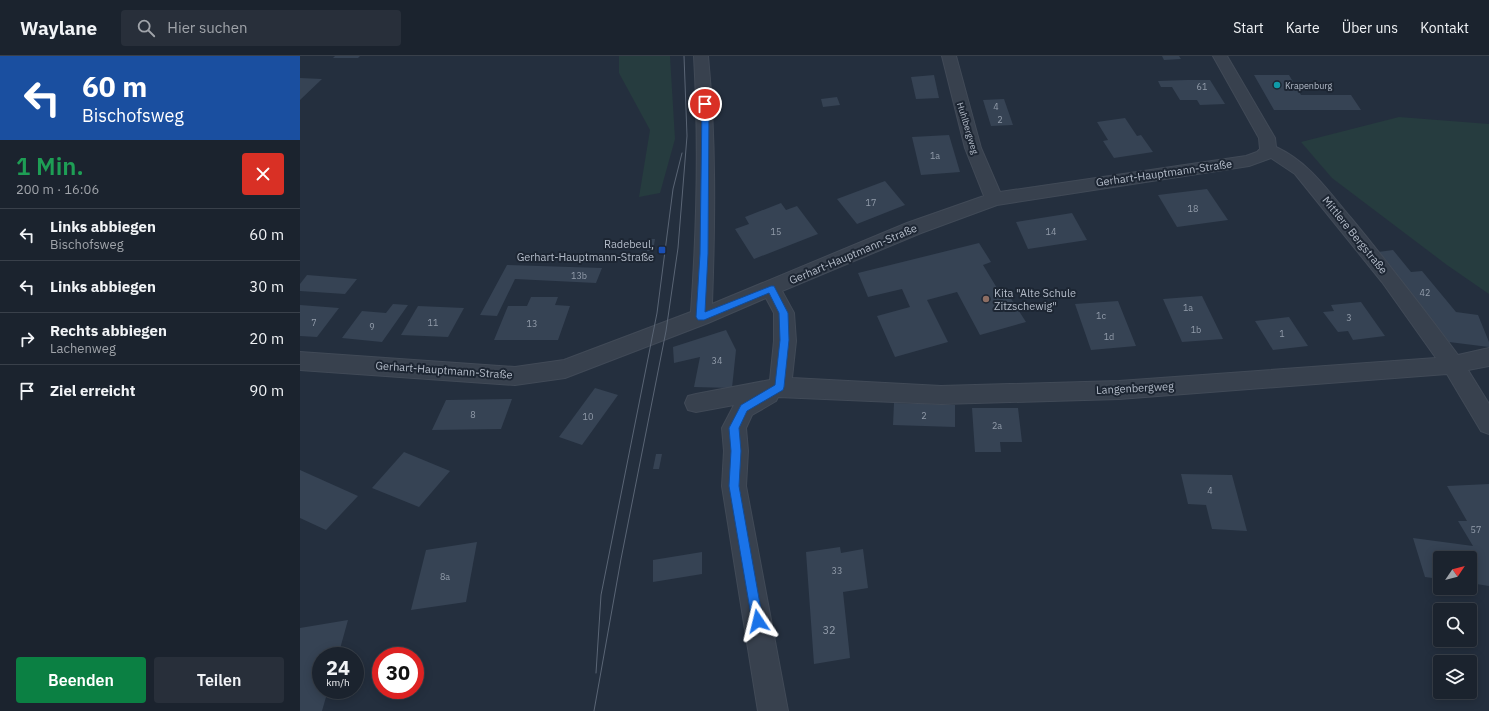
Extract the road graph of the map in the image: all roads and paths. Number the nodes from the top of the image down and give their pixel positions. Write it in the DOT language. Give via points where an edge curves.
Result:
graph roads {
  1 [pos="701,56"];
  2 [pos="949,56"];
  3 [pos="1220,56"];
  4 [pos="1268,150"];
  5 [pos="994,199"];
  6 [pos="771,289"];
  7 [pos="701,317"];
  8 [pos="1489,357"];
  9 [pos="300,361"];
  10 [pos="1453,365"];
  11 [pos="780,387"];
  12 [pos="696,403"];
  13 [pos="1489,424"];
  14 [pos="773,711"];
  1 -- 7 [label="street" via="706,132"];
  2 -- 5 [label="street, Huhlbergweg" via="973,148"];
  3 -- 4 [label="street" via="1267,138"];
  4 -- 5 [label="street, Gerhart-Hauptmann-Straße" via="1263,156 1250,161"];
  4 -- 10 [label="street, Mittlere Bergstraße" via="1301,170 1319,190 1389,277"];
  5 -- 6 [label="street, Gerhart-Hauptmann-Straße" via="914,228"];
  6 -- 7 [label="street, Gerhart-Hauptmann-Straße"];
  6 -- 11 [label="street" via="784,313 785,340"];
  7 -- 9 [label="street, Gerhart-Hauptmann-Straße" via="565,369 515,376"];
  8 -- 10 [label="street, Langenbergweg"];
  10 -- 11 [label="street, Langenbergweg" via="1119,390 941,395"];
  10 -- 13 [label="street, Mittlere Bergstraße"];
  11 -- 12 [label="street, Langenbergweg"];
  11 -- 14 [label="street" via="744,408 734,428 734,486"];
}
